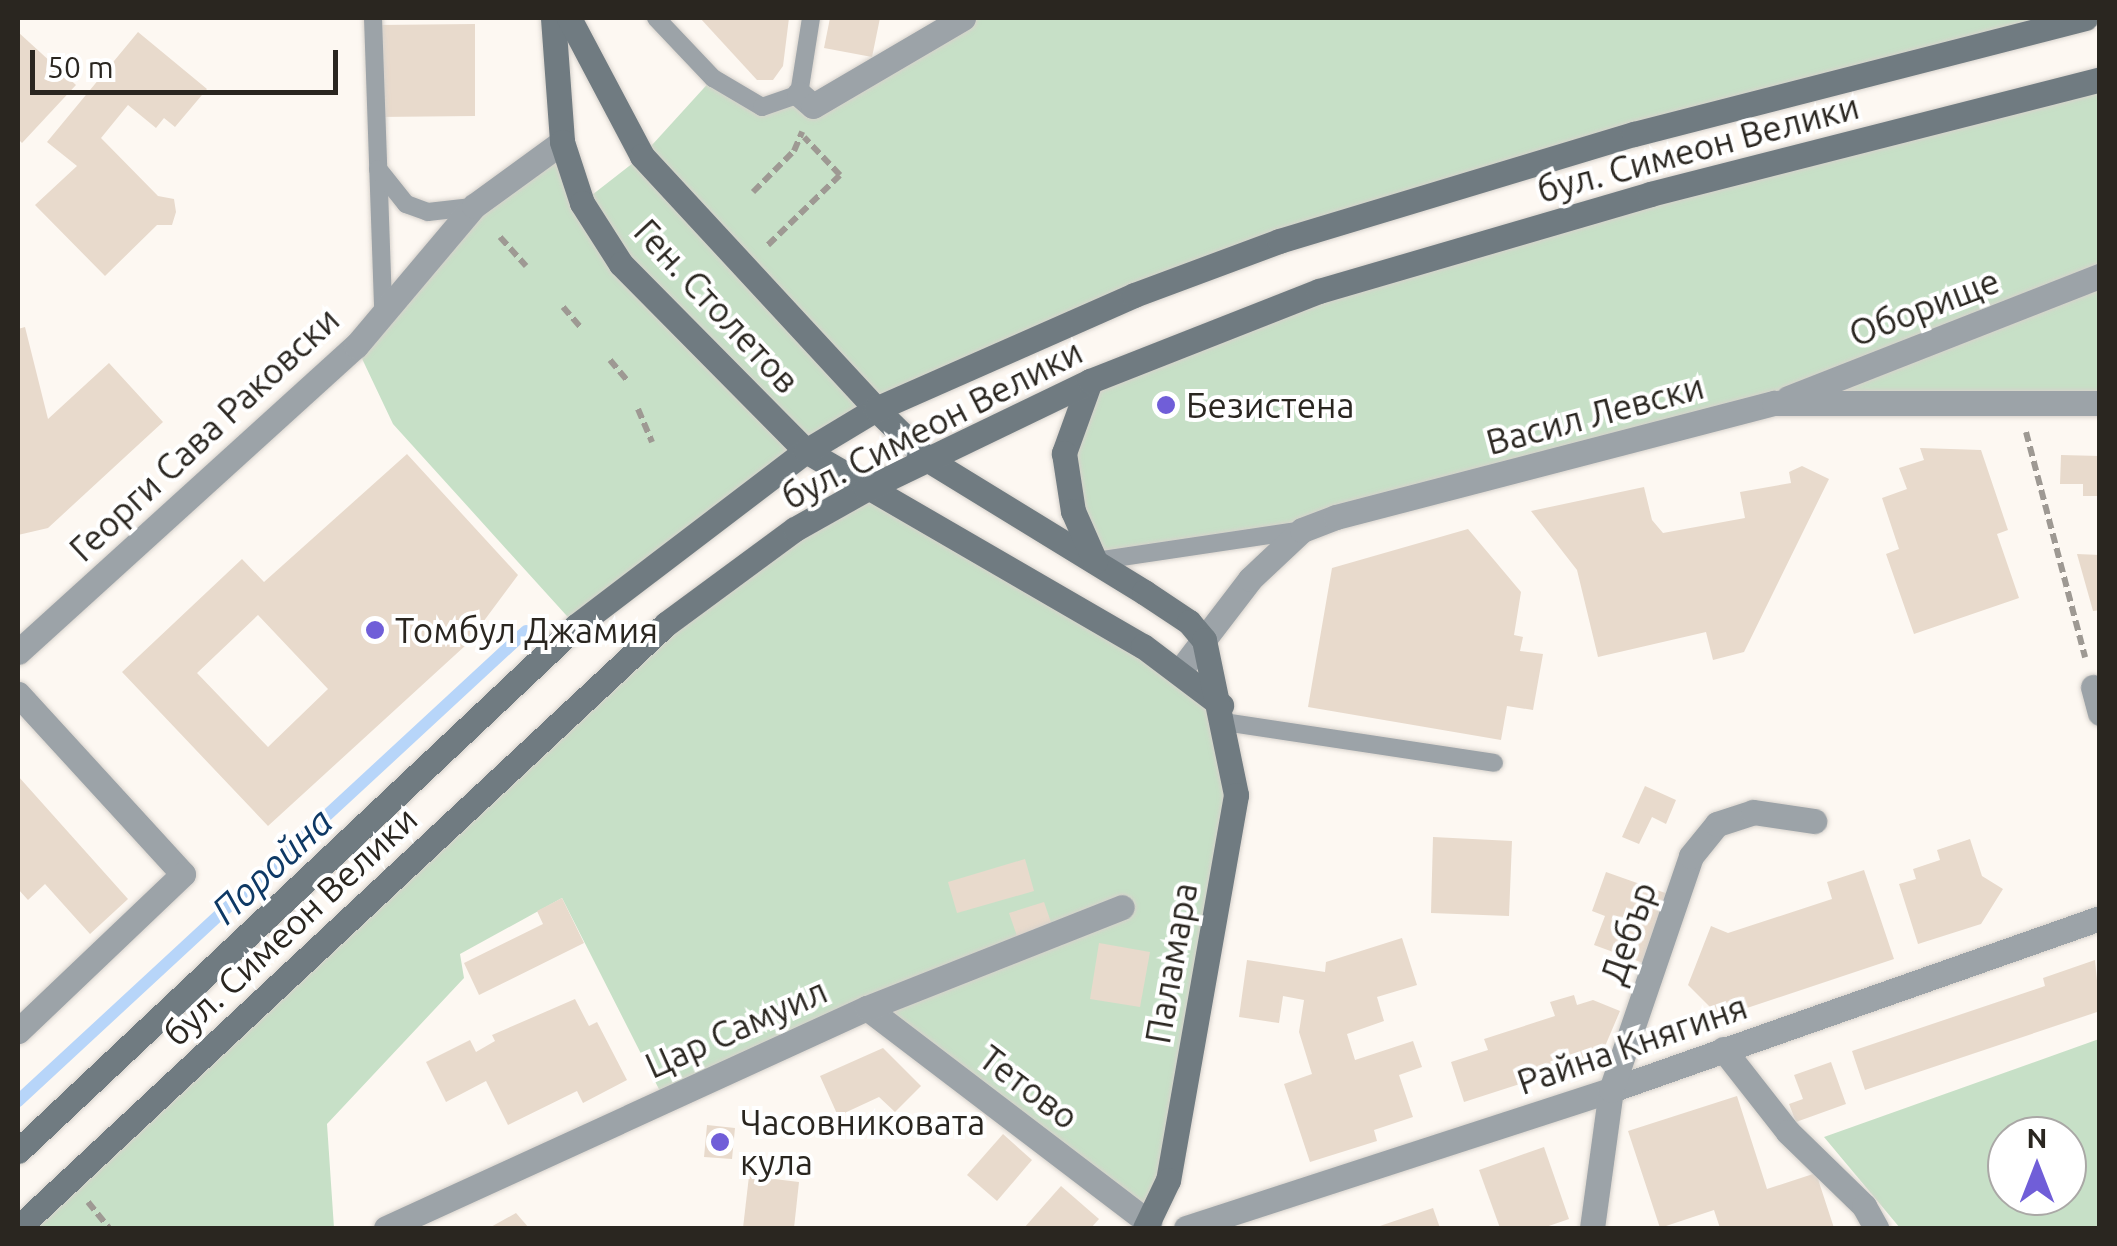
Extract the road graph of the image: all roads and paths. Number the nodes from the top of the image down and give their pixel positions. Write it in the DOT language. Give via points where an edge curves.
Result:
graph roads {
  1 [pos="373,18"];
  2 [pos="553,18"];
  3 [pos="568,18"];
  4 [pos="656,18"];
  5 [pos="810,18"];
  6 [pos="963,18"];
  7 [pos="2085,18"];
  8 [pos="2100,80"];
  9 [pos="800,94"];
  10 [pos="802,134"];
  11 [pos="562,142"];
  12 [pos="794,150"];
  13 [pos="374,160"];
  14 [pos="754,192"];
  15 [pos="474,206"];
  16 [pos="500,237"];
  17 [pos="526,266"];
  18 [pos="745,266"];
  19 [pos="2100,276"];
  20 [pos="563,308"];
  21 [pos="383,312"];
  22 [pos="581,328"];
  23 [pos="610,360"];
  24 [pos="627,380"];
  25 [pos="1090,381"];
  26 [pos="2018,401"];
  27 [pos="1774,403"];
  28 [pos="2100,403"];
  29 [pos="638,410"];
  30 [pos="876,410"];
  31 [pos="652,442"];
  32 [pos="806,451"];
  33 [pos="927,459"];
  34 [pos="866,489"];
  35 [pos="1302,530"];
  36 [pos="1094,561"];
  37 [pos="1204,640"];
  38 [pos="18,652"];
  39 [pos="1179,672"];
  40 [pos="2092,687"];
  41 [pos="18,694"];
  42 [pos="1222,713"];
  43 [pos="2100,713"];
  44 [pos="1494,763"];
  45 [pos="1814,821"];
  46 [pos="1122,907"];
  47 [pos="2100,918"];
  48 [pos="867,1008"];
  49 [pos="18,1030"];
  50 [pos="1724,1050"];
  51 [pos="1611,1090"];
  52 [pos="18,1151"];
  53 [pos="1147,1226"];
  54 [pos="18,1228"];
  55 [pos="386,1228"];
  56 [pos="1186,1228"];
  57 [pos="1592,1228"];
  58 [pos="1876,1228"];
  1 -- 13 [label="lane"];
  2 -- 11 [label="main road, Ген. Столетов"];
  3 -- 18 [label="main road" via="642,156"];
  4 -- 9 [label="lane" via="713,78 762,107"];
  5 -- 9 [label="lane"];
  6 -- 9 [label="street" via="813,106"];
  7 -- 30 [label="main road, бул. Симеон Велики" via="1634,134 1279,241 1134,295"];
  8 -- 25 [label="main road, бул. Симеон Велики" via="1650,194 1337,286"];
  10 -- 18 [label="path" via="840,174"];
  11 -- 15 [label="street, Георги Сава Раковски"];
  11 -- 32 [label="main road, Ген. Столетов" via="582,203 621,264"];
  12 -- 14 [label="path"];
  13 -- 15 [label="lane" via="391,192 406,204 451,213"];
  13 -- 21 [label="lane"];
  15 -- 21 [label="street, Георги Сава Раковски"];
  16 -- 17 [label="path"];
  18 -- 30 [label="main road"];
  19 -- 27 [label="street, Оборище"];
  20 -- 22 [label="path"];
  21 -- 38 [label="street, Георги Сава Раковски" via="356,346"];
  23 -- 24 [label="path"];
  25 -- 33 [label="main road, бул. Симеон Велики"];
  25 -- 36 [label="main road" via="1064,453 1072,511"];
  26 -- 27 [label="street, Васил Левски"];
  26 -- 28 [label="street, Васил Левски"];
  26 -- 40 [label="path"];
  27 -- 35 [label="street, Васил Левски"];
  29 -- 31 [label="path"];
  30 -- 32 [label="main road, бул. Симеон Велики"];
  30 -- 33 [label="main road"];
  32 -- 34 [label="main road, Ген. Столетов"];
  32 -- 52 [label="main road, бул. Симеон Велики" via="576,626"];
  33 -- 34 [label="main road, бул. Симеон Велики"];
  33 -- 36 [label="main road"];
  34 -- 39 [label="main road, Ген. Столетов"];
  34 -- 54 [label="main road, бул. Симеон Велики" via="795,528 666,624"];
  35 -- 36 [label="lane"];
  35 -- 37 [label="street, Васил Левски" via="1250,579"];
  36 -- 37 [label="main road" via="1189,622"];
  37 -- 39 [label="street, Васил Левски"];
  37 -- 42 [label="main road, Паламара"];
  39 -- 42 [label="main road, Ген. Столетов"];
  40 -- 43 [label="street"];
  41 -- 49 [label="street" via="183,874"];
  42 -- 44 [label="lane"];
  42 -- 53 [label="main road, Паламара" via="1236,795 1168,1180"];
  45 -- 51 [label="street, Дебър" via="1753,812 1718,824 1692,856"];
  46 -- 48 [label="street, Цар Самуил"];
  47 -- 50 [label="street, Райна Княгиня"];
  48 -- 53 [label="street, Тетово"];
  48 -- 55 [label="street, Цар Самуил"];
  50 -- 51 [label="street, Райна Княгиня"];
  50 -- 58 [label="street" via="1788,1132 1864,1206"];
  51 -- 56 [label="street, Райна Княгиня"];
  51 -- 57 [label="street, Дебър"];
}
